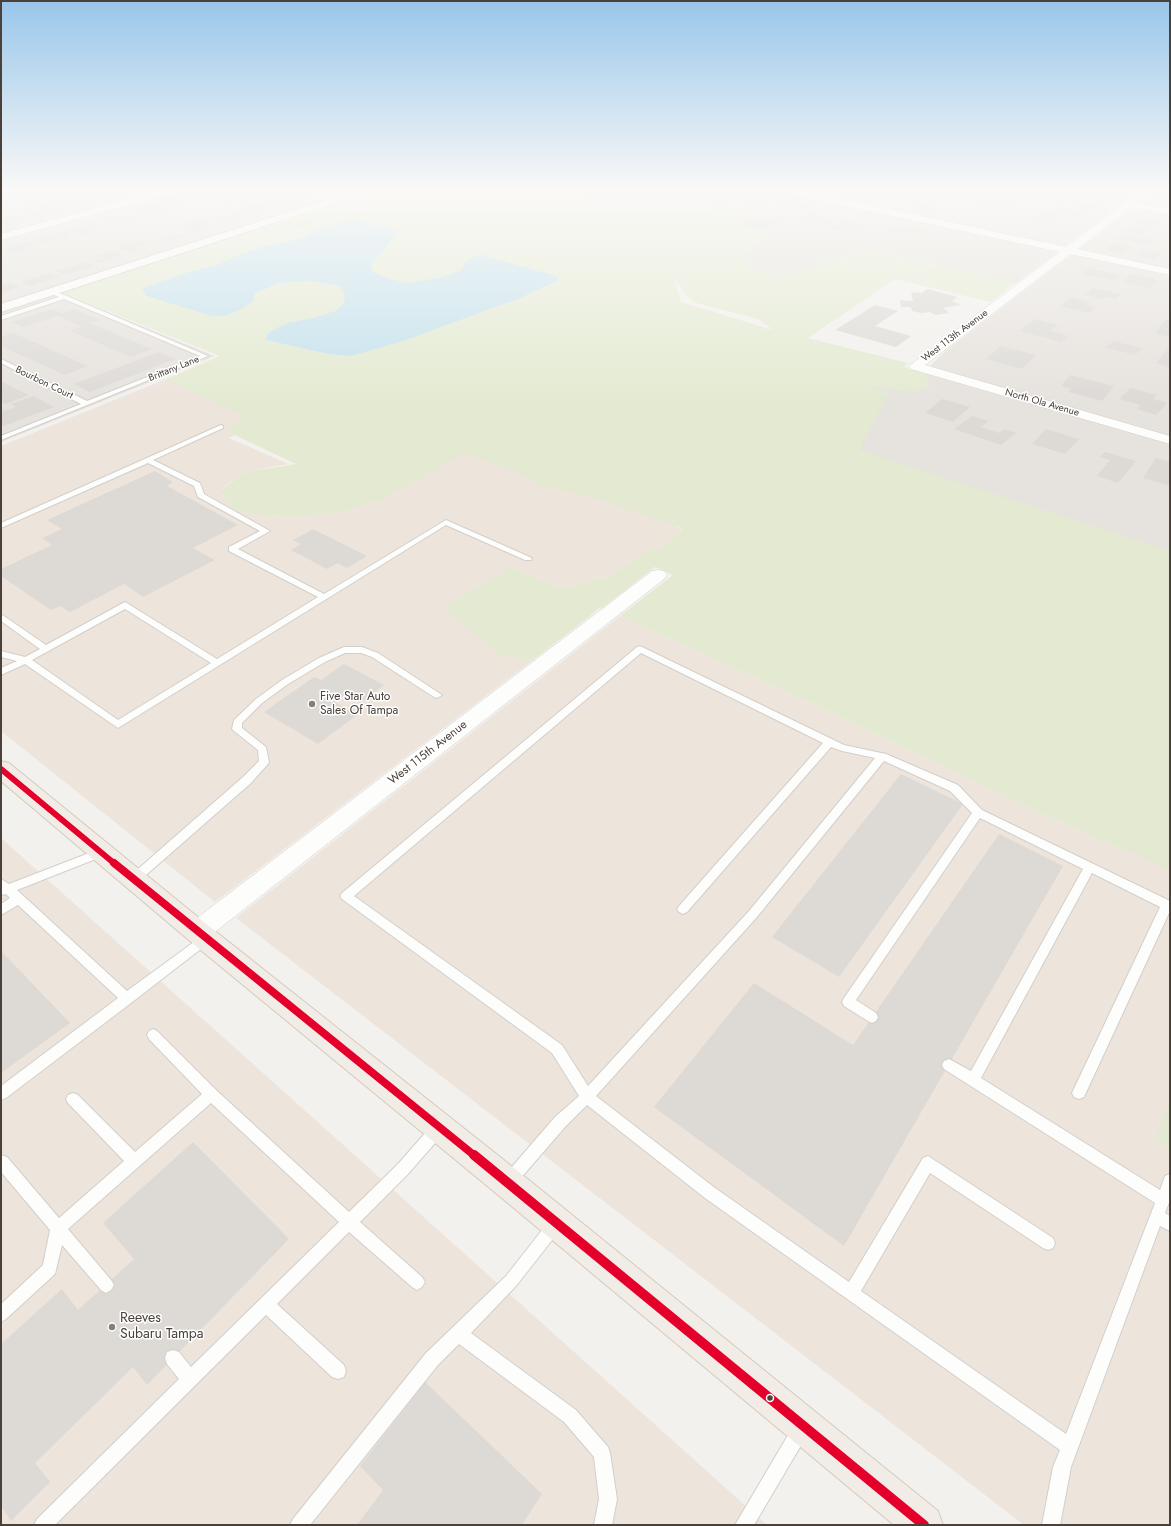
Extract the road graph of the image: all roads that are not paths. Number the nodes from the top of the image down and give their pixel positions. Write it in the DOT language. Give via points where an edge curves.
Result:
graph roads {
  1 [pos="143,262"];
  2 [pos="1052,262"];
  3 [pos="1125,262"];
  4 [pos="1170,272"];
  5 [pos="51,292"];
  6 [pos="65,297"];
  7 [pos="1,308"];
  8 [pos="1,318"];
  9 [pos="1,361"];
  10 [pos="915,366"];
  11 [pos="87,404"];
  12 [pos="221,427"];
  13 [pos="1,438"];
  14 [pos="1170,440"];
  15 [pos="148,460"];
  16 [pos="1,526"];
  17 [pos="528,558"];
  18 [pos="658,575"];
  19 [pos="324,597"];
  20 [pos="1,617"];
  21 [pos="46,649"];
  22 [pos="1,654"];
  23 [pos="26,660"];
  24 [pos="217,663"];
  25 [pos="1,672"];
  26 [pos="437,694"];
  27 [pos="830,741"];
  28 [pos="882,756"];
  29 [pos="1,769"];
  30 [pos="978,813"];
  31 [pos="102,852"];
  32 [pos="1090,867"];
  33 [pos="134,879"];
  34 [pos="3,888"];
  35 [pos="18,899"];
  36 [pos="683,909"];
  37 [pos="1,910"];
  38 [pos="202,935"];
  39 [pos="127,999"];
  40 [pos="872,1017"];
  41 [pos="153,1035"];
  42 [pos="949,1065"];
  43 [pos="973,1080"];
  44 [pos="1080,1093"];
  45 [pos="1,1094"];
  46 [pos="211,1094"];
  47 [pos="587,1097"];
  48 [pos="73,1099"];
  49 [pos="439,1128"];
  50 [pos="134,1161"];
  51 [pos="2,1162"];
  52 [pos="1170,1181"];
  53 [pos="508,1183"];
  54 [pos="1163,1200"];
  55 [pos="1156,1216"];
  56 [pos="349,1222"];
  57 [pos="556,1223"];
  58 [pos="1170,1224"];
  59 [pos="58,1228"];
  60 [pos="1048,1243"];
  61 [pos="417,1282"];
  62 [pos="106,1284"];
  63 [pos="852,1292"];
  64 [pos="266,1304"];
  65 [pos="1,1314"];
  66 [pos="459,1334"];
  67 [pos="174,1358"];
  68 [pos="338,1371"];
  69 [pos="190,1379"];
  70 [pos="803,1426"];
  71 [pos="1070,1447"];
  72 [pos="43,1525"];
  73 [pos="299,1525"];
  74 [pos="603,1525"];
  75 [pos="744,1525"];
  76 [pos="924,1525"];
  77 [pos="1051,1525"];
  1 -- 5 [label="street"];
  2 -- 10 [label="street, West 113th Avenue"];
  3 -- 4 [label="street"];
  5 -- 6 [label="lane, Brittany Lane"];
  5 -- 7 [label="street"];
  6 -- 8 [label="lane"];
  6 -- 11 [label="lane, Brittany Lane" via="205,356"];
  9 -- 11 [label="lane, Bourbon Court"];
  10 -- 14 [label="street, North Ola Avenue"];
  11 -- 13 [label="lane, Brittany Lane"];
  12 -- 15 [label="lane"];
  15 -- 16 [label="lane"];
  15 -- 19 [label="lane" via="197,485 201,495 266,531 232,549"];
  17 -- 19 [label="lane" via="446,522"];
  18 -- 38 [label="street, West 115th Avenue"];
  19 -- 24 [label="lane"];
  20 -- 21 [label="lane"];
  21 -- 23 [label="lane"];
  21 -- 24 [label="lane" via="125,606"];
  22 -- 23 [label="lane"];
  23 -- 24 [label="lane" via="118,725"];
  23 -- 25 [label="lane"];
  26 -- 33 [label="lane" via="375,655 362,650 344,650 285,682 259,701 237,722 237,729 263,748 264,762 248,780"];
  27 -- 28 [label="lane" via="842,748"];
  27 -- 36 [label="lane"];
  27 -- 47 [label="lane" via="640,650 346,896 557,1049"];
  28 -- 30 [label="lane" via="954,788"];
  28 -- 47 [label="lane" via="753,914"];
  29 -- 31 [label="main road"];
  30 -- 32 [label="lane"];
  30 -- 40 [label="lane" via="848,1002"];
  31 -- 33 [label="main road"];
  31 -- 34 [label="lane"];
  32 -- 43 [label="lane"];
  32 -- 44 [label="lane" via="1166,905"];
  33 -- 38 [label="main road"];
  34 -- 35 [label="lane"];
  35 -- 37 [label="lane"];
  35 -- 39 [label="lane"];
  38 -- 39 [label="lane"];
  38 -- 49 [label="main road"];
  39 -- 45 [label="lane"];
  41 -- 46 [label="lane"];
  42 -- 43 [label="lane"];
  43 -- 54 [label="lane"];
  46 -- 50 [label="lane"];
  46 -- 56 [label="lane"];
  47 -- 53 [label="lane" via="560,1122"];
  47 -- 63 [label="lane" via="710,1193"];
  48 -- 50 [label="lane"];
  49 -- 53 [label="main road"];
  49 -- 56 [label="lane" via="403,1169"];
  50 -- 59 [label="lane"];
  51 -- 59 [label="lane"];
  52 -- 54 [label="lane"];
  53 -- 57 [label="main road"];
  54 -- 55 [label="lane"];
  55 -- 58 [label="lane"];
  55 -- 71 [label="lane"];
  56 -- 61 [label="lane"];
  56 -- 64 [label="lane"];
  57 -- 66 [label="lane" via="511,1281"];
  57 -- 70 [label="main road"];
  59 -- 62 [label="lane"];
  59 -- 65 [label="lane" via="50,1269"];
  60 -- 63 [label="lane" via="928,1163"];
  63 -- 71 [label="lane"];
  64 -- 68 [label="lane"];
  64 -- 69 [label="lane"];
  66 -- 73 [label="lane" via="432,1359"];
  66 -- 74 [label="lane" via="570,1416 602,1453 608,1499"];
  67 -- 69 [label="lane"];
  69 -- 72 [label="lane"];
  70 -- 75 [label="lane"];
  70 -- 76 [label="main road"];
  71 -- 77 [label="lane" via="1062,1467"];
}
